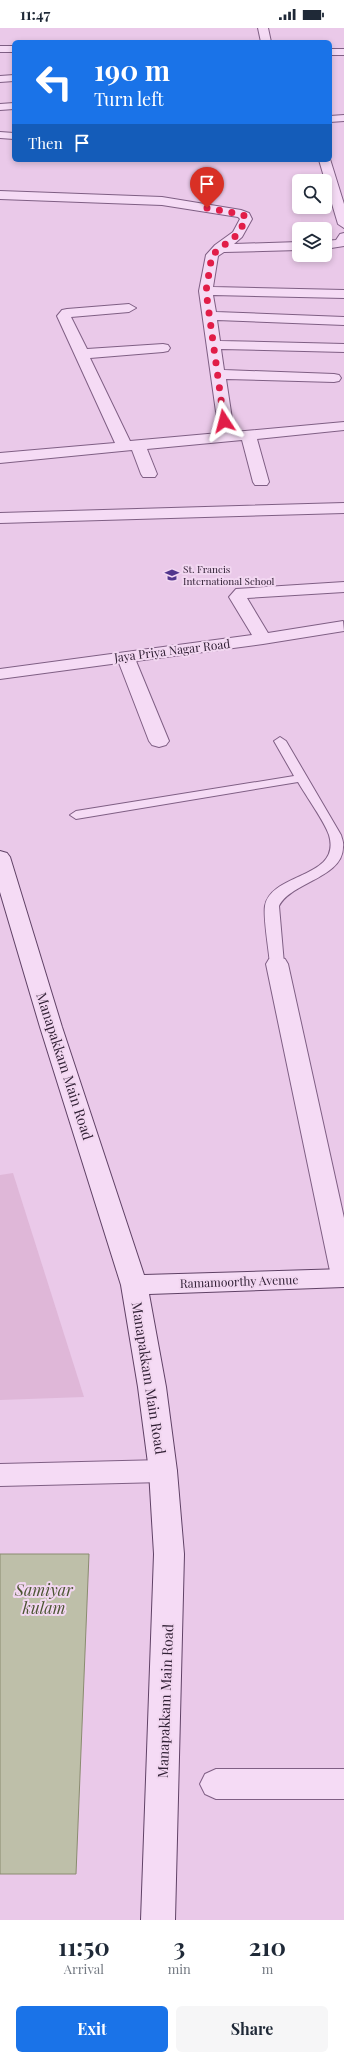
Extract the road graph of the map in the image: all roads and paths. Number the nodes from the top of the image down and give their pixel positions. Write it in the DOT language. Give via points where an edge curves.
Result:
graph roads {
  1 [pos="264,28"];
  2 [pos="266,40"];
  3 [pos="0,49"];
  4 [pos="12,49"];
  5 [pos="332,52"];
  6 [pos="344,52"];
  7 [pos="12,78"];
  8 [pos="0,79"];
  9 [pos="12,106"];
  10 [pos="0,107"];
  11 [pos="344,118"];
  12 [pos="332,119"];
  13 [pos="0,135"];
  14 [pos="12,136"];
  15 [pos="326,162"];
  16 [pos="340,192"];
  17 [pos="0,195"];
  18 [pos="344,224"];
  19 [pos="344,237"];
  20 [pos="332,244"];
  21 [pos="292,246"];
  22 [pos="219,248"];
  23 [pos="206,291"];
  24 [pos="344,294"];
  25 [pos="129,308"];
  26 [pos="209,316"];
  27 [pos="344,320"];
  28 [pos="213,345"];
  29 [pos="163,348"];
  30 [pos="344,348"];
  31 [pos="82,354"];
  32 [pos="217,374"];
  33 [pos="334,378"];
  34 [pos="344,426"];
  35 [pos="248,435"];
  36 [pos="227,437"];
  37 [pos="132,446"];
  38 [pos="0,458"];
  39 [pos="149,474"];
  40 [pos="261,482"];
  41 [pos="344,508"];
  42 [pos="0,518"];
  43 [pos="344,587"];
  44 [pos="344,626"];
  45 [pos="263,639"];
  46 [pos="125,656"];
  47 [pos="0,674"];
  48 [pos="160,741"];
  49 [pos="280,741"];
  50 [pos="302,778"];
  51 [pos="76,815"];
  52 [pos="0,857"];
  53 [pos="277,964"];
  54 [pos="344,1277"];
  55 [pos="134,1285"];
  56 [pos="163,1471"];
  57 [pos="0,1475"];
  58 [pos="216,1784"];
  59 [pos="344,1784"];
  60 [pos="158,1920"];
  1 -- 2 [label="street"];
  3 -- 4 [label="street"];
  5 -- 6 [label="street"];
  7 -- 8 [label="street"];
  9 -- 10 [label="street"];
  11 -- 12 [label="street"];
  13 -- 14 [label="street"];
  15 -- 16 [label="street"];
  16 -- 18 [label="street"];
  17 -- 22 [label="street" via="162,201 245,216 243,228"];
  19 -- 20 [label="street" via="340,243"];
  21 -- 22 [label="street"];
  22 -- 23 [label="street" via="212,255"];
  23 -- 24 [label="street"];
  23 -- 26 [label="street"];
  25 -- 31 [label="street" via="65,314"];
  26 -- 27 [label="street"];
  26 -- 28 [label="street"];
  28 -- 30 [label="street"];
  28 -- 32 [label="street"];
  29 -- 31 [label="street"];
  31 -- 37 [label="street"];
  32 -- 33 [label="street"];
  32 -- 36 [label="street"];
  34 -- 35 [label="street"];
  35 -- 36 [label="street"];
  35 -- 40 [label="street"];
  36 -- 37 [label="street"];
  37 -- 38 [label="street"];
  37 -- 39 [label="street"];
  41 -- 42 [label="street"];
  43 -- 45 [label="street" via="242,593 238,596"];
  44 -- 45 [label="street, Jaya Priya Nagar Road"];
  45 -- 46 [label="street, Jaya Priya Nagar Road"];
  46 -- 47 [label="street, Jaya Priya Nagar Road"];
  46 -- 48 [label="street"];
  49 -- 50 [label="lane"];
  50 -- 51 [label="lane"];
  50 -- 53 [label="lane" via="335,836 337,848 330,862 320,871 282,892 272,906"];
  52 -- 55 [label="street, Manapakkam Main Road"];
  53 -- 54 [label="street"];
  54 -- 55 [label="street, Ramamoorthy Avenue"];
  55 -- 56 [label="street, Manapakkam Main Road" via="152,1387"];
  56 -- 57 [label="street"];
  56 -- 60 [label="street, Manapakkam Main Road" via="169,1554"];
  58 -- 59 [label="street"];
}
